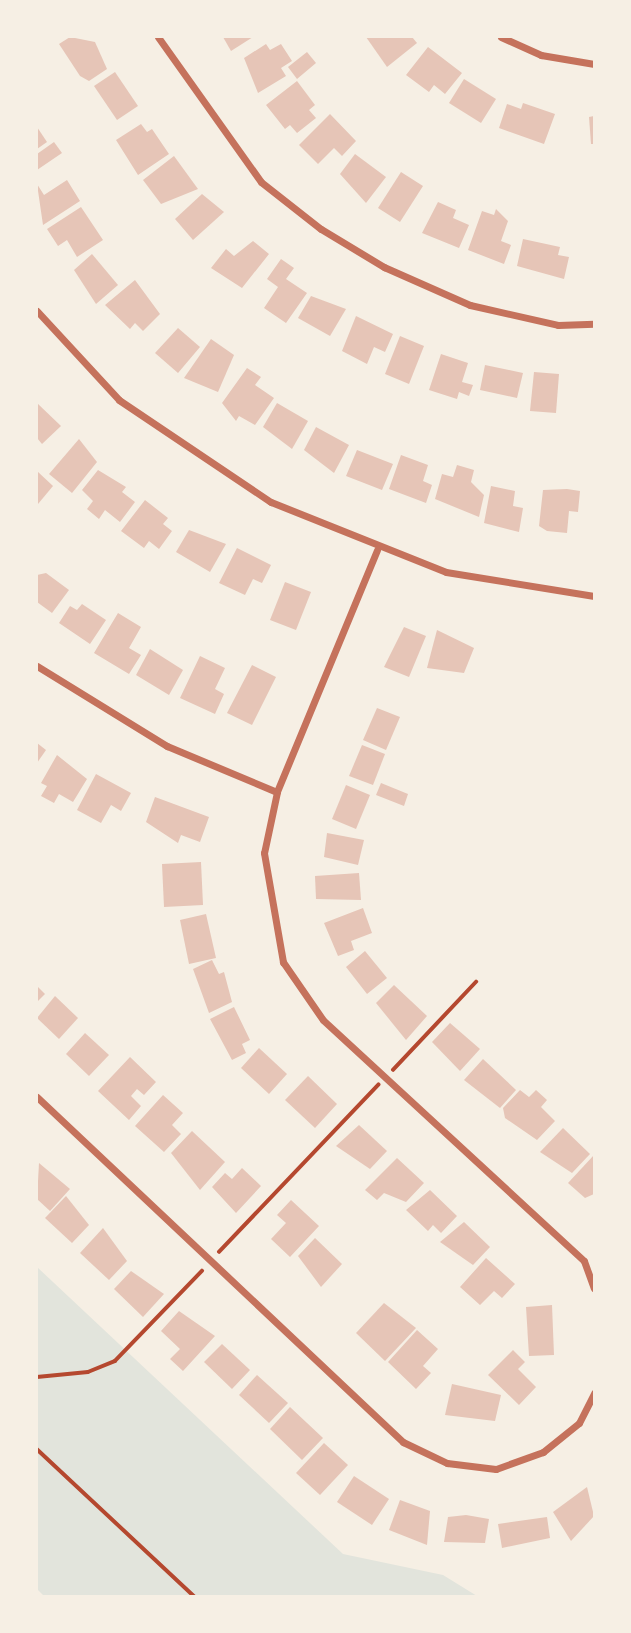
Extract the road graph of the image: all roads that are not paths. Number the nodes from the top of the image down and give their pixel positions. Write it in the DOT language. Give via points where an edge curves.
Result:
graph roads {
  1 [pos="158,37"];
  2 [pos="501,37"];
  3 [pos="594,64"];
  4 [pos="37,311"];
  5 [pos="594,324"];
  6 [pos="377,550"];
  7 [pos="594,596"];
  8 [pos="37,666"];
  9 [pos="277,792"];
  10 [pos="37,1097"];
  11 [pos="594,1288"];
  12 [pos="594,1393"];
  1 -- 5 [label="street" via="261,181 321,229 384,267 470,304 558,325"];
  2 -- 3 [label="street" via="541,55"];
  4 -- 6 [label="street" via="119,400 208,464 271,502"];
  6 -- 7 [label="street" via="446,572"];
  6 -- 9 [label="street"];
  8 -- 9 [label="street" via="167,746"];
  9 -- 11 [label="street" via="264,853 283,962 323,1020 584,1261"];
  10 -- 12 [label="street" via="403,1442 447,1463 496,1469 543,1452 579,1423"];
}
